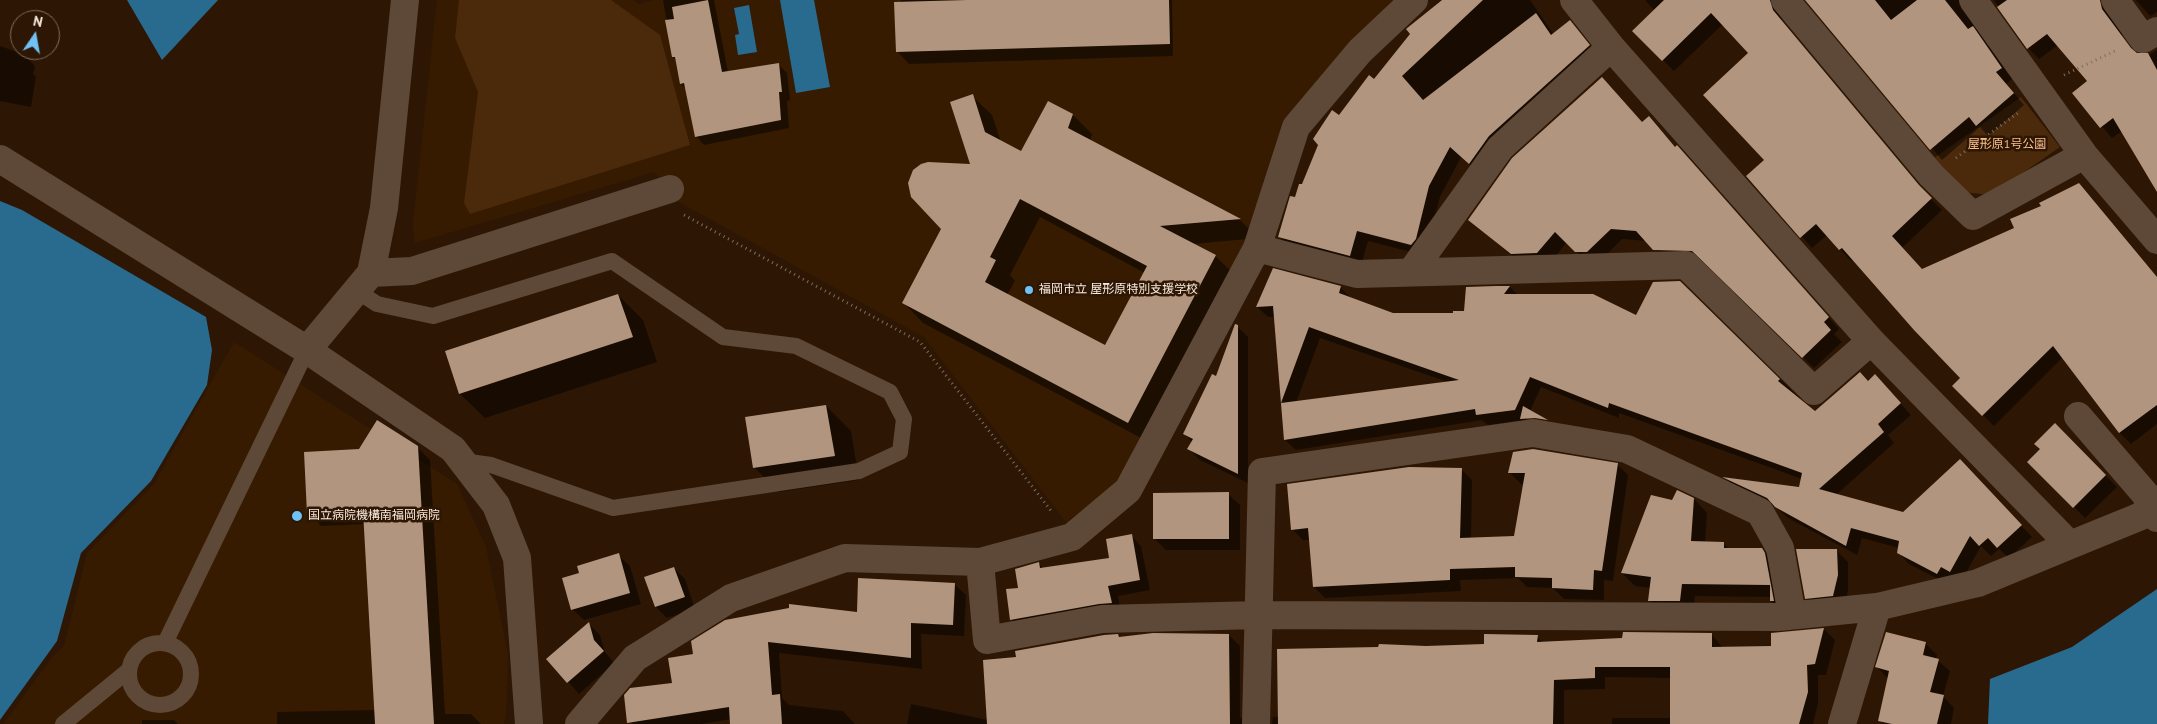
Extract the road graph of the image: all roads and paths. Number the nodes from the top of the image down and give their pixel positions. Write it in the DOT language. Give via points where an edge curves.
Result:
graph roads {
  1 [pos="405,0"];
  2 [pos="1414,0"];
  3 [pos="1574,0"];
  4 [pos="1785,0"];
  5 [pos="1973,0"];
  6 [pos="2115,0"];
  7 [pos="2150,35"];
  8 [pos="1611,47"];
  9 [pos="2064,76"];
  10 [pos="2042,96"];
  11 [pos="2084,154"];
  12 [pos="0,159"];
  13 [pos="1931,175"];
  14 [pos="659,192"];
  15 [pos="2157,240"];
  16 [pos="1257,248"];
  17 [pos="1412,271"];
  18 [pos="364,282"];
  19 [pos="1870,341"];
  20 [pos="307,350"];
  21 [pos="2078,416"];
  22 [pos="462,461"];
  23 [pos="2154,515"];
  24 [pos="1072,537"];
  25 [pos="2070,546"];
  26 [pos="980,562"];
  27 [pos="1877,608"];
  28 [pos="1258,615"];
  29 [pos="1792,615"];
  30 [pos="164,643"];
  31 [pos="129,670"];
  32 [pos="63,724"];
  33 [pos="529,724"];
  34 [pos="579,724"];
  35 [pos="1256,724"];
  36 [pos="1842,724"];
  1 -- 18 [label="street" via="384,208"];
  2 -- 16 [label="street" via="1360,51 1296,127"];
  3 -- 8 [label="street"];
  4 -- 13 [label="street"];
  5 -- 10 [label="street"];
  6 -- 7 [label="street"];
  7 -- 9 [label="path"];
  8 -- 17 [label="street" via="1500,148"];
  8 -- 19 [label="street"];
  10 -- 11 [label="street"];
  10 -- 13 [label="path"];
  11 -- 13 [label="street" via="1973,216"];
  11 -- 15 [label="street"];
  12 -- 20 [label="street"];
  14 -- 18 [label="street" via="412,272"];
  14 -- 24 [label="path" via="920,342"];
  16 -- 17 [label="street" via="1357,274"];
  16 -- 24 [label="street" via="1128,490"];
  17 -- 19 [label="street" via="1686,265 1814,391"];
  18 -- 20 [label="street"];
  18 -- 22 [label="lane" via="377,304 433,316 612,261 723,337 796,346 890,392 904,419 900,452 859,471 614,508 491,465"];
  19 -- 25 [label="street"];
  20 -- 22 [label="street" via="453,450"];
  20 -- 30 [label="lane"];
  21 -- 23 [label="street" via="2146,495"];
  22 -- 33 [label="street" via="496,506 517,558"];
  23 -- 25 [label="street"];
  24 -- 26 [label="street"];
  25 -- 27 [label="street" via="1978,583"];
  26 -- 28 [label="street" via="987,640 1102,619"];
  26 -- 34 [label="street" via="845,558 731,598 636,658"];
  27 -- 29 [label="street"];
  27 -- 36 [label="street"];
  28 -- 29 [label="street"];
  28 -- 29 [label="street" via="1262,472 1533,433 1628,449 1760,512 1780,548"];
  28 -- 35 [label="street"];
  30 -- 31 [label="lane" via="154,643 141,649 131,660"];
  30 -- 31 [label="lane" via="183,652 191,672 190,682 179,699 159,705 144,700 133,690"];
  31 -- 32 [label="lane"];
}
